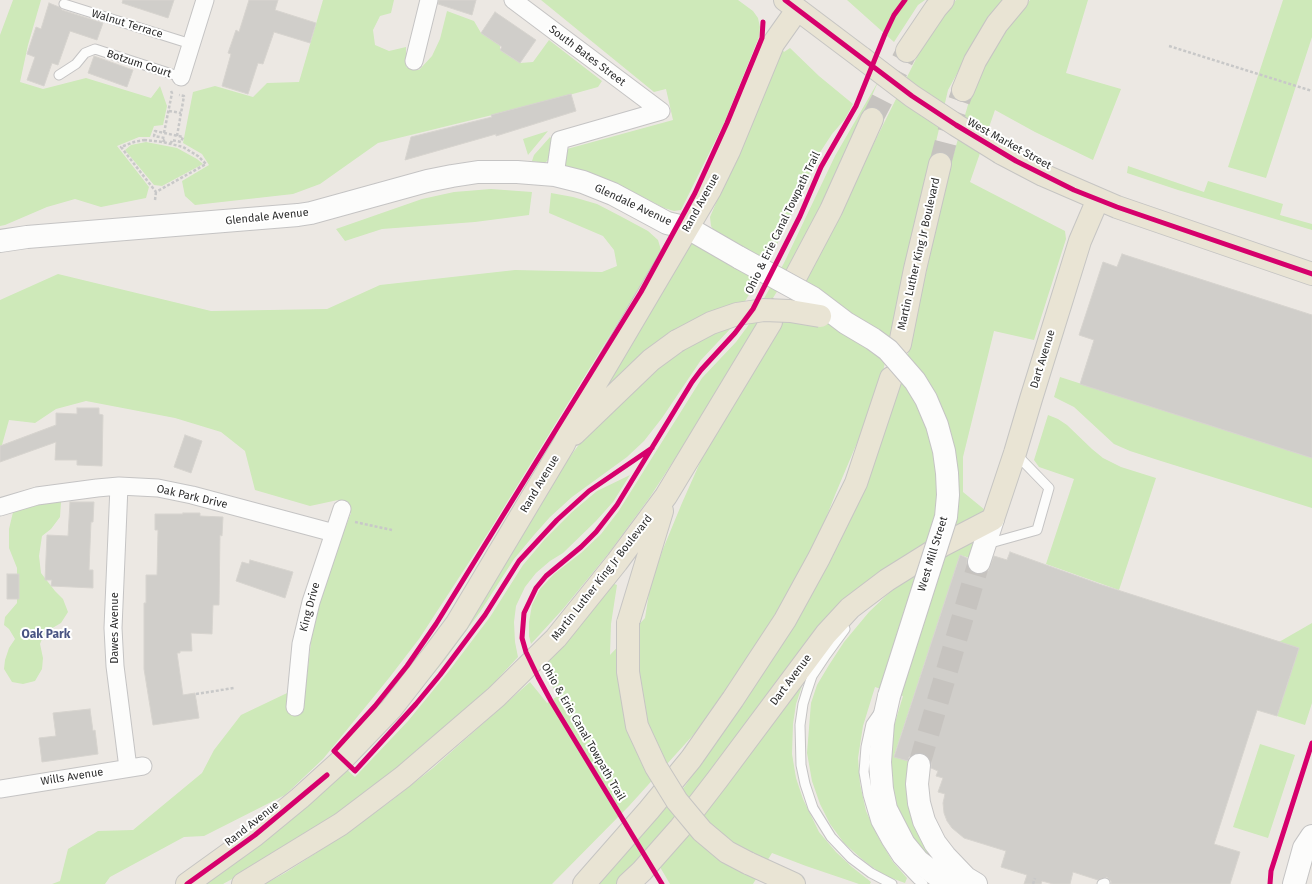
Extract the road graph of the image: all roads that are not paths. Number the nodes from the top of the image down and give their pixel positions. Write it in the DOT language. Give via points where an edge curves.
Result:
graph roads {
  1 [pos="205,0"];
  2 [pos="429,0"];
  3 [pos="513,0"];
  4 [pos="943,0"];
  5 [pos="1017,0"];
  6 [pos="64,4"];
  7 [pos="791,5"];
  8 [pos="191,44"];
  9 [pos="907,51"];
  10 [pos="414,60"];
  11 [pos="59,75"];
  12 [pos="181,77"];
  13 [pos="963,90"];
  14 [pos="872,119"];
  15 [pos="940,164"];
  16 [pos="555,175"];
  17 [pos="1098,199"];
  18 [pos="688,228"];
  19 [pos="0,241"];
  20 [pos="1312,274"];
  21 [pos="795,278"];
  22 [pos="771,322"];
  23 [pos="846,323"];
  24 [pos="900,344"];
  25 [pos="891,378"];
  26 [pos="564,444"];
  27 [pos="1015,453"];
  28 [pos="118,486"];
  29 [pos="666,496"];
  30 [pos="0,508"];
  31 [pos="338,520"];
  32 [pos="993,520"];
  33 [pos="982,553"];
  34 [pos="887,580"];
  35 [pos="889,696"];
  36 [pos="295,708"];
  37 [pos="919,764"];
  38 [pos="136,767"];
  39 [pos="0,789"];
  40 [pos="1312,836"];
  41 [pos="187,884"];
  42 [pos="243,884"];
  43 [pos="584,884"];
  44 [pos="628,884"];
  45 [pos="794,884"];
  46 [pos="892,884"];
  47 [pos="923,884"];
  48 [pos="948,884"];
  49 [pos="976,884"];
  50 [pos="1294,884"];
  1 -- 8 [label="street"];
  2 -- 10 [label="street"];
  3 -- 16 [label="street, South Bates Street" via="661,111 560,140"];
  4 -- 9 [label="main road"];
  5 -- 13 [label="main road" via="997,24 975,61"];
  6 -- 8 [label="lane, Walnut Terrace"];
  7 -- 17 [label="main road, West Market Street, bridge" via="912,96 956,125 1043,175"];
  7 -- 18 [label="main road, Rand Avenue" via="729,151"];
  8 -- 12 [label="street"];
  11 -- 12 [label="lane, Botzum Court" via="76,64 85,53 95,49"];
  14 -- 21 [label="main road" via="831,210"];
  15 -- 24 [label="main road, Martin Luther King Jr Boulevard"];
  16 -- 18 [label="street, Glendale Avenue" via="583,182 613,194 667,223"];
  16 -- 19 [label="street, Glendale Avenue" via="478,172 427,181 298,215"];
  17 -- 20 [label="main road, West Market Street"];
  17 -- 27 [label="main road, Dart Avenue" via="1080,240"];
  18 -- 23 [label="street, West Mill Street, bridge" via="813,298"];
  18 -- 26 [label="main road, Rand Avenue" via="576,417"];
  22 -- 29 [label="main road, Martin Luther King Jr Boulevard"];
  23 -- 26 [label="main road, bridge" via="790,311 764,310 736,314 712,323 677,341 651,360"];
  23 -- 35 [label="street, West Mill Street, bridge" via="888,350 915,381 937,425 947,473 946,517"];
  25 -- 43 [label="main road" via="856,483 785,620 691,759"];
  26 -- 41 [label="main road, Rand Avenue" via="457,623 391,709 300,798 255,835"];
  27 -- 32 [label="main road, Dart Avenue"];
  27 -- 33 [label="lane" via="1049,488 1037,530"];
  28 -- 30 [label="street, Oak Park Drive" via="37,496"];
  28 -- 31 [label="street, Oak Park Drive" via="158,488"];
  28 -- 38 [label="street, Dawes Avenue" via="114,659"];
  29 -- 42 [label="main road, Martin Luther King Jr Boulevard" via="556,638 496,697 403,777 341,824"];
  29 -- 45 [label="main road, bridge" via="628,623 628,672 637,726 656,767 702,831 727,852"];
  31 -- 36 [label="street, King Drive" via="311,602 301,644"];
  32 -- 33 [label="street, Dart Avenue"];
  32 -- 34 [label="main road, Dart Avenue" via="943,545"];
  34 -- 44 [label="main road, Dart Avenue" via="850,608 826,634 680,828"];
  34 -- 46 [label="lane" via="854,618 812,676 803,704 800,725 801,765 813,808 831,837 851,858"];
  35 -- 47 [label="lane" via="872,724 866,747 864,772 868,795 876,822 887,842 898,859"];
  35 -- 48 [label="street, West Mill Street" via="883,723 880,762 886,809 904,844 918,861"];
  37 -- 49 [label="street" via="917,784 924,821 945,856 966,878"];
  38 -- 39 [label="street, Wills Avenue"];
  40 -- 50 [label="street" via="1304,848"];
}
